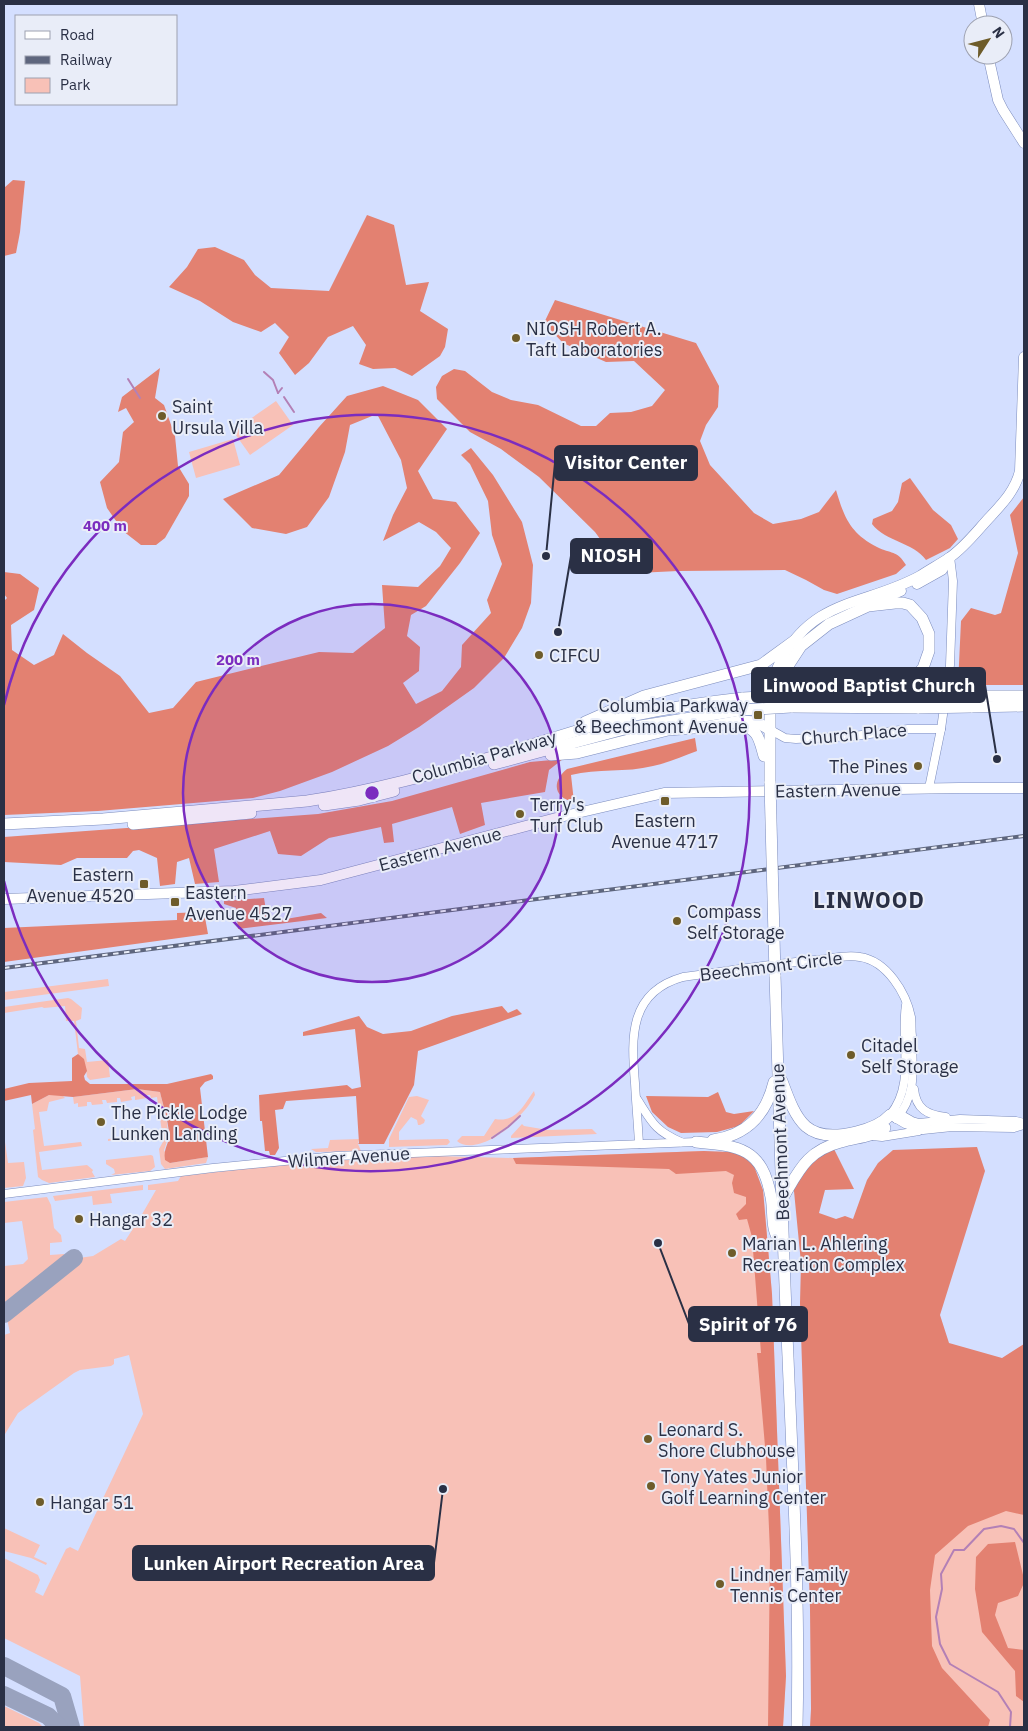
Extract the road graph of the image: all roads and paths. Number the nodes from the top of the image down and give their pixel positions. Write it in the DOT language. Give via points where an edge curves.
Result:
graph roads {
  1 [pos="990,65"];
  2 [pos="1024,143"];
  3 [pos="1024,358"];
  4 [pos="950,557"];
  5 [pos="868,606"];
  6 [pos="794,642"];
  7 [pos="842,696"];
  8 [pos="1024,696"];
  9 [pos="792,701"];
  10 [pos="972,701"];
  11 [pos="920,702"];
  12 [pos="1024,706"];
  13 [pos="770,707"];
  14 [pos="730,723"];
  15 [pos="769,729"];
  16 [pos="941,729"];
  17 [pos="537,743"];
  18 [pos="522,757"];
  19 [pos="769,778"];
  20 [pos="929,788"];
  21 [pos="1024,788"];
  22 [pos="4,824"];
  23 [pos="4,831"];
  24 [pos="4,899"];
  25 [pos="906,1004"];
  26 [pos="778,1070"];
  27 [pos="913,1083"];
  28 [pos="636,1098"];
  29 [pos="895,1115"];
  30 [pos="960,1119"];
  31 [pos="1024,1124"];
  32 [pos="923,1130"];
  33 [pos="872,1136"];
  34 [pos="696,1142"];
  35 [pos="683,1143"];
  36 [pos="639,1144"];
  37 [pos="4,1194"];
  38 [pos="782,1199"];
  39 [pos="784,1253"];
  40 [pos="797,1727"];
  1 -- 2 [label="main road" via="998,100"];
  3 -- 4 [label="main road" via="1018,479 1004,502"];
  4 -- 5 [label="main road, Beechmont Avenue" via="942,570 933,576"];
  4 -- 6 [label="main road, Beechmont Avenue" via="913,579 834,609 811,624"];
  4 -- 16 [label="street" via="953,581 950,665"];
  5 -- 7 [label="highway" via="903,603 917,611 929,634 927,660 918,675 901,686"];
  5 -- 13 [label="highway, Beechmont Avenue" via="829,624 801,646 786,668"];
  6 -- 13 [label="main road, Beechmont Avenue" via="774,676"];
  6 -- 17 [label="highway" via="761,664 644,696"];
  7 -- 9 [label="highway, Columbia Parkway"];
  7 -- 11 [label="highway, Columbia Parkway"];
  8 -- 10 [label="highway, Columbia Parkway"];
  9 -- 11 [label="highway, Columbia Parkway"];
  9 -- 17 [label="highway, Columbia Parkway, bridge" via="744,698 686,706 631,716"];
  9 -- 18 [label="highway, Columbia Parkway, bridge" via="628,728"];
  10 -- 11 [label="highway, Columbia Parkway, bridge"];
  10 -- 12 [label="highway, Columbia Parkway"];
  13 -- 15 [label="highway, Beechmont Avenue"];
  14 -- 15 [label="highway" via="756,722"];
  14 -- 18 [label="highway" via="668,730 577,753"];
  14 -- 19 [label="highway" via="742,724 756,733 762,744"];
  15 -- 16 [label="street, Church Place" via="785,738 796,739"];
  15 -- 19 [label="highway, Beechmont Avenue"];
  16 -- 20 [label="street"];
  17 -- 22 [label="highway, Columbia Parkway" via="383,786 326,798 102,820"];
  18 -- 23 [label="highway, Columbia Parkway" via="338,804 153,823"];
  19 -- 26 [label="highway, Beechmont Avenue, bridge"];
  20 -- 21 [label="main road, Eastern Avenue"];
  20 -- 24 [label="main road, Eastern Avenue" via="664,793 298,884 234,891"];
  25 -- 27 [label="street, Beechmont Circle" via="911,1017"];
  25 -- 28 [label="street, Beechmont Circle" via="890,974 876,963 860,957 680,978 662,986 649,997 634,1026 632,1054"];
  25 -- 29 [label="street" via="904,1082"];
  26 -- 29 [label="highway" via="792,1110 812,1131 822,1135 865,1130"];
  26 -- 34 [label="highway" via="763,1110 744,1130 725,1138"];
  26 -- 38 [label="highway, Beechmont Avenue"];
  27 -- 29 [label="street, Beechmont Circle" via="910,1097"];
  27 -- 30 [label="street" via="917,1102 928,1113"];
  28 -- 35 [label="street" via="656,1128"];
  28 -- 36 [label="street, Beechmont Circle"];
  29 -- 30 [label="street" via="919,1123"];
  29 -- 32 [label="street" via="912,1128"];
  29 -- 33 [label="highway"];
  30 -- 31 [label="street"];
  31 -- 32 [label="street" via="1014,1128"];
  32 -- 33 [label="street"];
  33 -- 38 [label="highway" via="840,1142 818,1151 799,1168"];
  34 -- 35 [label="street, Wilmer Avenue"];
  34 -- 39 [label="highway" via="743,1150 757,1160 766,1174 774,1229"];
  35 -- 36 [label="street, Wilmer Avenue"];
  36 -- 37 [label="street, Wilmer Avenue" via="336,1156"];
  38 -- 39 [label="highway, Beechmont Avenue"];
  39 -- 40 [label="highway, Beechmont Avenue" via="797,1602"];
}
